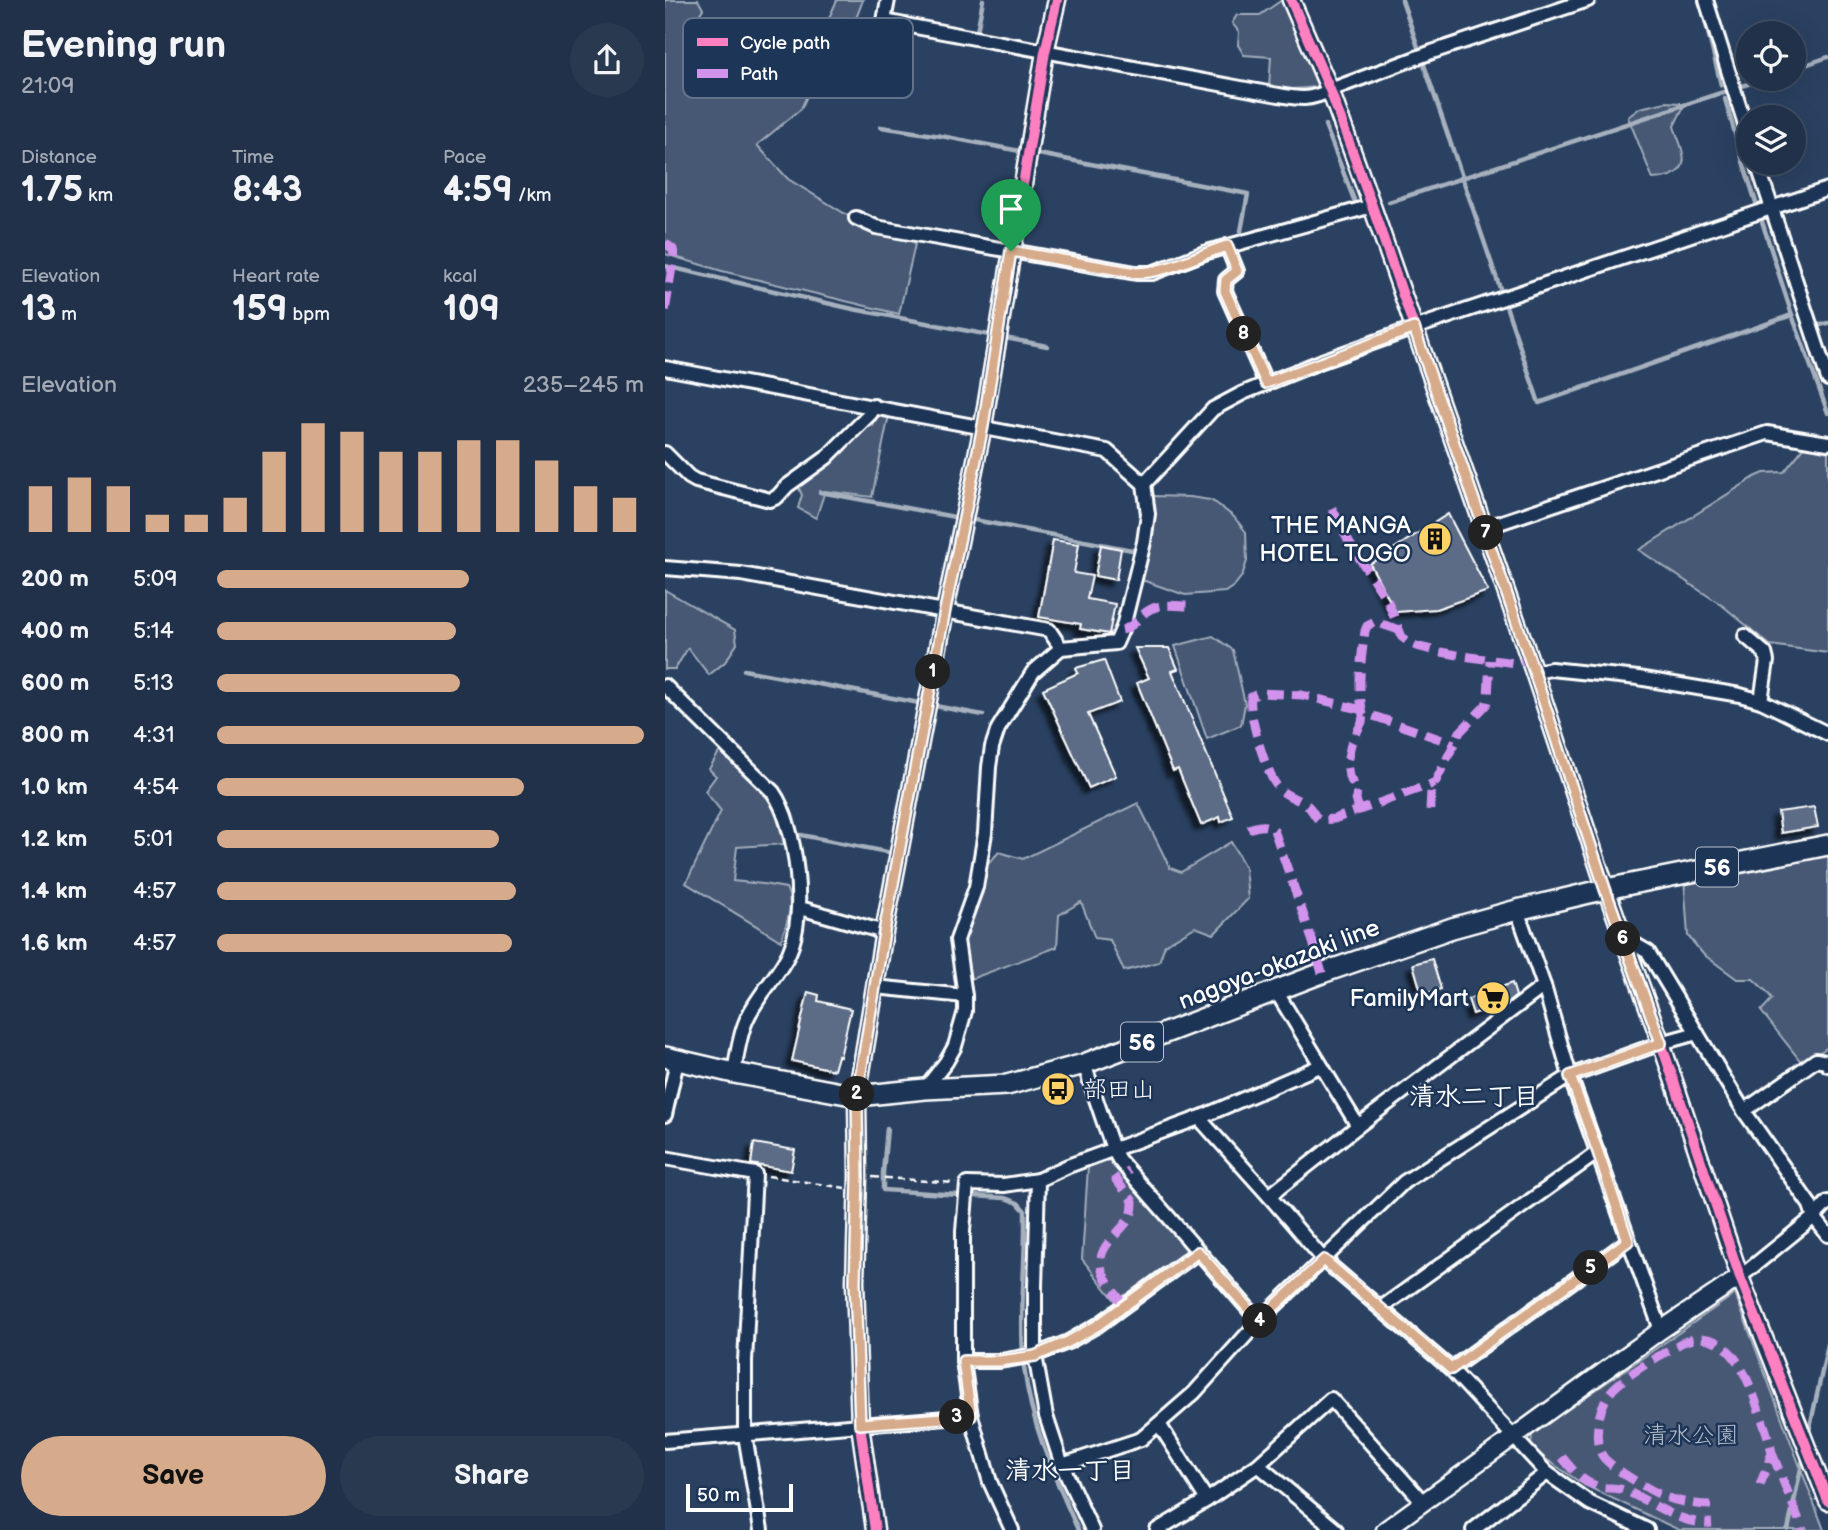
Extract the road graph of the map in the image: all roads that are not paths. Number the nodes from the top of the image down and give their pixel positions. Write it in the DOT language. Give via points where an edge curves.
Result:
graph roads {
  1 [pos="888,0"];
  2 [pos="1057,0"];
  3 [pos="1291,0"];
  4 [pos="1588,0"];
  5 [pos="1706,0"];
  6 [pos="885,18"];
  7 [pos="913,27"];
  8 [pos="1045,52"];
  9 [pos="1330,90"];
  10 [pos="1739,105"];
  11 [pos="1761,175"];
  12 [pos="1828,189"];
  13 [pos="1372,206"];
  14 [pos="1771,208"];
  15 [pos="856,218"];
  16 [pos="1227,246"];
  17 [pos="1011,251"];
  18 [pos="1414,328"];
  19 [pos="665,368"];
  20 [pos="1828,379"];
  21 [pos="1266,383"];
  22 [pos="874,406"];
  23 [pos="983,426"];
  24 [pos="1828,443"];
  25 [pos="665,453"];
  26 [pos="1144,484"];
  27 [pos="1484,528"];
  28 [pos="665,568"];
  29 [pos="945,610"];
  30 [pos="1745,636"];
  31 [pos="1061,648"];
  32 [pos="1534,672"];
  33 [pos="665,686"];
  34 [pos="1761,701"];
  35 [pos="1828,734"];
  36 [pos="1828,845"];
  37 [pos="1605,889"];
  38 [pos="800,908"];
  39 [pos="1517,910"];
  40 [pos="884,932"];
  41 [pos="1626,946"];
  42 [pos="875,986"];
  43 [pos="1544,986"];
  44 [pos="1276,991"];
  45 [pos="965,996"];
  46 [pos="1697,1033"];
  47 [pos="1661,1043"];
  48 [pos="671,1059"];
  49 [pos="1084,1064"];
  50 [pos="1828,1065"];
  51 [pos="1320,1066"];
  52 [pos="734,1073"];
  53 [pos="1570,1076"];
  54 [pos="925,1089"];
  55 [pos="857,1096"];
  56 [pos="1744,1111"];
  57 [pos="665,1115"];
  58 [pos="1199,1118"];
  59 [pos="1358,1126"];
  60 [pos="1114,1149"];
  61 [pos="1598,1152"];
  62 [pos="665,1158"];
  63 [pos="1038,1180"];
  64 [pos="1269,1196"];
  65 [pos="1828,1202"];
  66 [pos="1814,1217"];
  67 [pos="1828,1235"];
  68 [pos="1628,1241"];
  69 [pos="1198,1252"];
  70 [pos="1324,1260"];
  71 [pos="1740,1277"];
  72 [pos="1381,1308"];
  73 [pos="1259,1321"];
  74 [pos="1661,1330"];
  75 [pos="1035,1356"];
  76 [pos="963,1361"];
  77 [pos="1451,1369"];
  78 [pos="971,1416"];
  79 [pos="860,1424"];
  80 [pos="1159,1424"];
  81 [pos="745,1436"];
  82 [pos="1514,1437"];
  83 [pos="665,1441"];
  84 [pos="1062,1465"];
  85 [pos="1258,1465"];
  86 [pos="1547,1473"];
  87 [pos="1207,1500"];
  88 [pos="1828,1501"];
  89 [pos="1424,1503"];
  90 [pos="761,1530"];
  91 [pos="875,1530"];
  92 [pos="1012,1530"];
  93 [pos="1092,1530"];
  94 [pos="1157,1530"];
  95 [pos="1336,1530"];
  96 [pos="1385,1530"];
  97 [pos="1473,1530"];
  98 [pos="1647,1530"];
  1 -- 6 [label="street"];
  2 -- 8 [label="street"];
  3 -- 9 [label="street"];
  4 -- 9 [label="street"];
  5 -- 10 [label="street"];
  7 -- 8 [label="street"];
  8 -- 9 [label="street" via="1298,98 1316,98"];
  8 -- 17 [label="street"];
  9 -- 13 [label="street"];
  11 -- 14 [label="street"];
  12 -- 14 [label="street"];
  13 -- 16 [label="street"];
  13 -- 18 [label="street"];
  14 -- 18 [label="street"];
  14 -- 20 [label="street"];
  15 -- 17 [label="street" via="876,227"];
  16 -- 17 [label="street" via="1152,273"];
  16 -- 21 [label="street" via="1237,271 1226,280 1225,291"];
  17 -- 23 [label="street"];
  18 -- 21 [label="street"];
  18 -- 27 [label="street"];
  19 -- 22 [label="street"];
  21 -- 26 [label="street" via="1213,410"];
  22 -- 23 [label="street"];
  22 -- 25 [label="street" via="826,458 770,500 697,481"];
  23 -- 26 [label="street" via="1108,451"];
  23 -- 29 [label="street"];
  24 -- 27 [label="street" via="1767,433"];
  26 -- 31 [label="street" via="1148,514 1144,542 1116,643"];
  27 -- 32 [label="street"];
  28 -- 29 [label="street" via="741,574"];
  29 -- 31 [label="street" via="1049,630"];
  29 -- 40 [label="street"];
  30 -- 34 [label="street" via="1765,653 1767,661"];
  31 -- 45 [label="street" via="1033,671 992,747 976,887 957,940"];
  32 -- 34 [label="street" via="1551,669 1638,678"];
  32 -- 37 [label="street"];
  33 -- 38 [label="street" via="778,798 796,863"];
  34 -- 35 [label="street"];
  36 -- 37 [label="main road, nagoya-okazaki line / 56"];
  37 -- 39 [label="main road, nagoya-okazaki line / 56"];
  37 -- 41 [label="street"];
  38 -- 40 [label="street"];
  38 -- 52 [label="street" via="790,952 746,1020"];
  39 -- 43 [label="street"];
  39 -- 44 [label="main road, nagoya-okazaki line / 56" via="1397,946"];
  40 -- 42 [label="street"];
  41 -- 46 [label="street" via="1648,951"];
  41 -- 47 [label="street"];
  42 -- 45 [label="street"];
  42 -- 55 [label="street"];
  43 -- 53 [label="street"];
  43 -- 59 [label="street"];
  44 -- 49 [label="main road, nagoya-okazaki line / 56"];
  44 -- 51 [label="street"];
  45 -- 54 [label="street" via="955,1046"];
  46 -- 47 [label="street"];
  46 -- 56 [label="street"];
  47 -- 53 [label="street"];
  47 -- 71 [label="street"];
  48 -- 52 [label="main road, nagoya-okazaki line / 56"];
  48 -- 57 [label="street"];
  49 -- 54 [label="main road, nagoya-okazaki line / 56" via="1007,1085"];
  49 -- 60 [label="street"];
  50 -- 56 [label="street" via="1817,1060"];
  51 -- 58 [label="street"];
  51 -- 59 [label="street"];
  52 -- 55 [label="main road, nagoya-okazaki line / 56"];
  53 -- 61 [label="street"];
  53 -- 70 [label="street" via="1404,1182"];
  54 -- 55 [label="main road, nagoya-okazaki line / 56"];
  55 -- 79 [label="street" via="855,1282"];
  56 -- 66 [label="street"];
  58 -- 60 [label="street"];
  58 -- 64 [label="street"];
  59 -- 64 [label="street"];
  60 -- 63 [label="street"];
  60 -- 69 [label="street"];
  61 -- 68 [label="street"];
  61 -- 72 [label="street"];
  62 -- 81 [label="street" via="755,1174"];
  63 -- 75 [label="street"];
  63 -- 76 [label="street" via="967,1184"];
  64 -- 70 [label="street"];
  65 -- 66 [label="street"];
  66 -- 67 [label="street"];
  66 -- 71 [label="street"];
  68 -- 74 [label="street"];
  68 -- 77 [label="street"];
  69 -- 73 [label="street"];
  69 -- 75 [label="street" via="1091,1329"];
  70 -- 72 [label="street"];
  70 -- 73 [label="street"];
  71 -- 74 [label="street"];
  71 -- 88 [label="street"];
  72 -- 77 [label="street"];
  73 -- 80 [label="street" via="1202,1385"];
  74 -- 82 [label="street"];
  75 -- 76 [label="street"];
  75 -- 84 [label="street" via="1046,1416"];
  76 -- 78 [label="street"];
  77 -- 82 [label="street"];
  78 -- 79 [label="street"];
  78 -- 92 [label="street" via="991,1482"];
  79 -- 81 [label="street"];
  79 -- 91 [label="street"];
  80 -- 84 [label="street" via="1141,1439"];
  80 -- 87 [label="street"];
  81 -- 83 [label="street"];
  81 -- 90 [label="street"];
  82 -- 86 [label="street"];
  82 -- 89 [label="street"];
  84 -- 93 [label="street"];
  85 -- 87 [label="street"];
  85 -- 89 [label="street" via="1331,1399"];
  85 -- 95 [label="street"];
  86 -- 97 [label="street"];
  86 -- 98 [label="street" via="1590,1503"];
  87 -- 94 [label="street"];
  89 -- 96 [label="street"];
}
